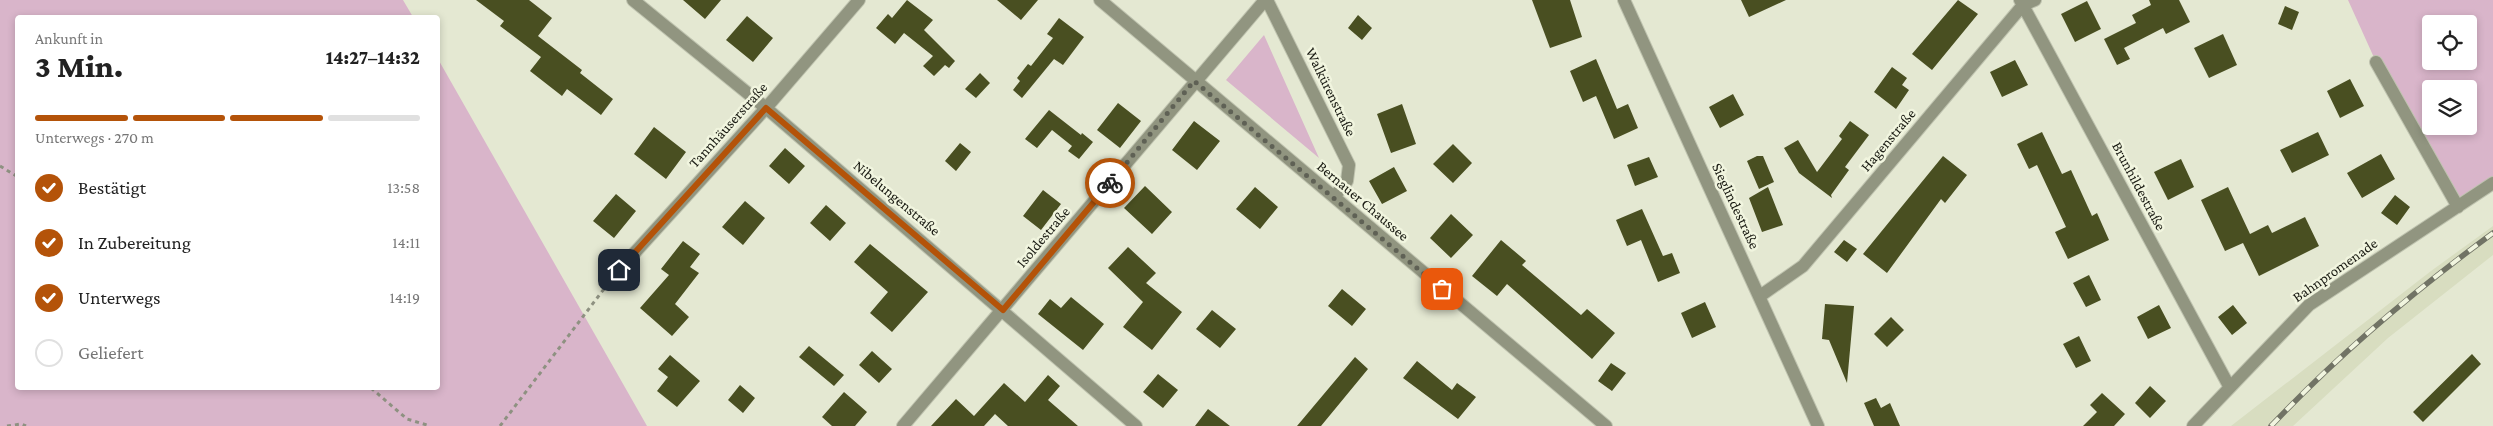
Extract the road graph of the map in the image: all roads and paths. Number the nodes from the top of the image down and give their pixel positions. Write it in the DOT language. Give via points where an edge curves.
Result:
graph roads {
  1 [pos="634,0"];
  2 [pos="859,0"];
  3 [pos="1100,0"];
  4 [pos="1266,0"];
  5 [pos="1624,0"];
  6 [pos="2035,0"];
  7 [pos="2021,2"];
  8 [pos="2376,62"];
  9 [pos="1194,81"];
  10 [pos="766,108"];
  11 [pos="0,166"];
  12 [pos="15,175"];
  13 [pos="2493,183"];
  14 [pos="1334,197"];
  15 [pos="2458,206"];
  16 [pos="619,270"];
  17 [pos="1760,296"];
  18 [pos="1003,310"];
  19 [pos="2229,386"];
  20 [pos="373,390"];
  21 [pos="7,426"];
  22 [pos="26,426"];
  23 [pos="430,426"];
  24 [pos="500,426"];
  25 [pos="903,426"];
  26 [pos="1136,426"];
  27 [pos="1606,426"];
  28 [pos="1818,426"];
  29 [pos="2193,426"];
  1 -- 10 [label="street, Nibelungenstraße"];
  2 -- 10 [label="street, Tannhäuserstraße"];
  3 -- 9 [label="street, Bernauer Chaussee"];
  4 -- 9 [label="street, Isoldestraße"];
  4 -- 14 [label="street, Walkürenstraße" via="1349,166 1347,181"];
  5 -- 17 [label="street, Sieglindestraße"];
  6 -- 7 [label="street, Hagenstraße"];
  7 -- 17 [label="street, Hagenstraße" via="1802,266"];
  7 -- 19 [label="street, Brunhildestraße"];
  8 -- 15 [label="street"];
  9 -- 14 [label="street, Bernauer Chaussee"];
  9 -- 18 [label="street, Isoldestraße"];
  10 -- 16 [label="street, Tannhäuserstraße"];
  10 -- 18 [label="street, Nibelungenstraße"];
  11 -- 12 [label="path"];
  13 -- 15 [label="street, Bahnpromenade"];
  14 -- 27 [label="street, Bernauer Chaussee"];
  15 -- 19 [label="street, Bahnpromenade" via="2309,305"];
  16 -- 24 [label="path"];
  17 -- 28 [label="street, Sieglindestraße"];
  18 -- 25 [label="street, Isoldestraße"];
  18 -- 26 [label="street, Nibelungenstraße"];
  19 -- 29 [label="street, Bahnpromenade"];
  20 -- 23 [label="path" via="407,418"];
  21 -- 22 [label="path"];
}
